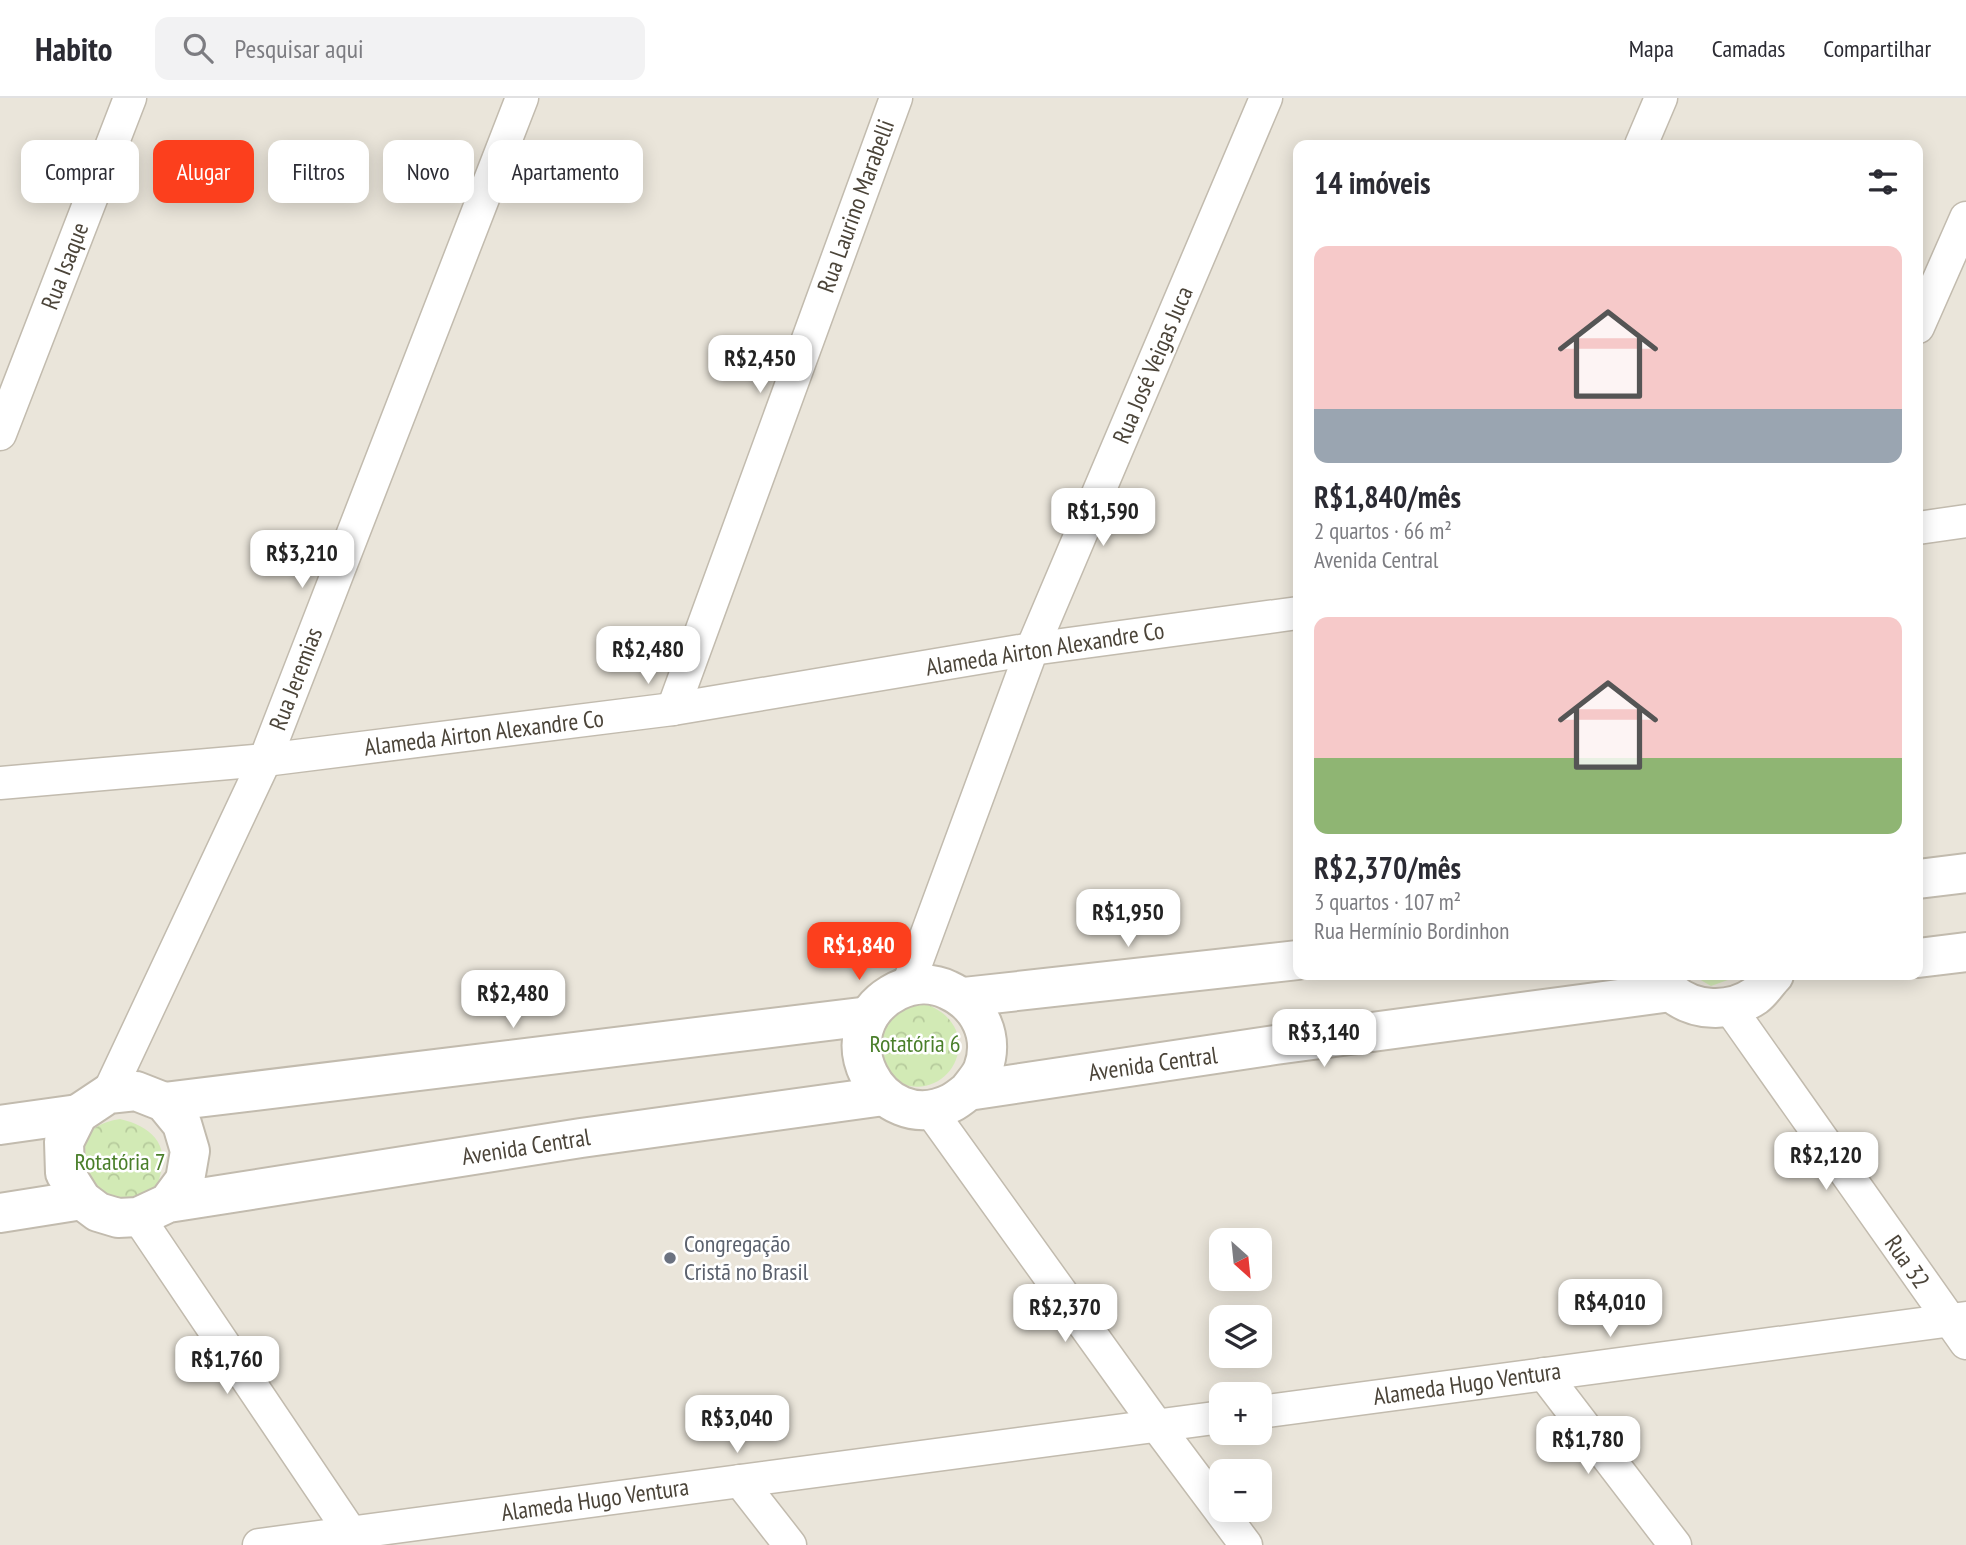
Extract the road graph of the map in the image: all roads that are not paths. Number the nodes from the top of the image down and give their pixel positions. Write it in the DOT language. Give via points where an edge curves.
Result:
graph roads {
  1 [pos="130,98"];
  2 [pos="522,98"];
  3 [pos="896,98"];
  4 [pos="1266,98"];
  5 [pos="1661,98"];
  6 [pos="1643,140"];
  7 [pos="1966,218"];
  8 [pos="1923,316"];
  9 [pos="0,434"];
  10 [pos="1966,521"];
  11 [pos="1923,527"];
  12 [pos="1293,614"];
  13 [pos="1032,649"];
  14 [pos="673,709"];
  15 [pos="265,760"];
  16 [pos="0,783"];
  17 [pos="1966,873"];
  18 [pos="1923,878"];
  19 [pos="1966,952"];
  20 [pos="1923,957"];
  21 [pos="1293,962"];
  22 [pos="1769,980"];
  23 [pos="1664,983"];
  24 [pos="908,985"];
  25 [pos="964,997"];
  26 [pos="1730,1007"];
  27 [pos="869,1016"];
  28 [pos="968,1091"];
  29 [pos="884,1096"];
  30 [pos="163,1102"];
  31 [pos="93,1104"];
  32 [pos="929,1110"];
  33 [pos="0,1125"];
  34 [pos="82,1200"];
  35 [pos="153,1210"];
  36 [pos="0,1213"];
  37 [pos="1960,1327"];
  38 [pos="1544,1374"];
  39 [pos="1272,1410"];
  40 [pos="1209,1419"];
  41 [pos="1157,1426"];
  42 [pos="740,1481"];
  43 [pos="355,1539"];
  44 [pos="260,1545"];
  45 [pos="790,1545"];
  46 [pos="1246,1545"];
  47 [pos="1675,1545"];
  1 -- 9 [label="street, Rua Isaque"];
  2 -- 15 [label="street, Rua Jeremias"];
  3 -- 14 [label="street, Rua Laurino Marabelli"];
  4 -- 13 [label="street, Rua José Veigas Juca"];
  5 -- 6 [label="street"];
  7 -- 8 [label="street"];
  10 -- 11 [label="street"];
  12 -- 13 [label="street, Alameda Airton Alexandre Co"];
  13 -- 14 [label="street, Alameda Airton Alexandre Co"];
  13 -- 24 [label="street, Rua José Veigas Juca"];
  14 -- 15 [label="street, Alameda Airton Alexandre Co"];
  15 -- 16 [label="street, Alameda Airton Alexandre Co"];
  15 -- 31 [label="street, Rua Jeremias"];
  17 -- 18 [label="street"];
  19 -- 20 [label="street"];
  21 -- 25 [label="street"];
  22 -- 26 [label="street" via="1755,996"];
  23 -- 26 [label="street" via="1688,1003 1708,1009"];
  23 -- 28 [label="street, Avenida Central"];
  24 -- 25 [label="street" via="937,985"];
  24 -- 27 [label="street" via="885,997"];
  25 -- 28 [label="street" via="981,1018 987,1043 983,1070"];
  26 -- 37 [label="street, Rua 32"];
  27 -- 29 [label="street" via="861,1037 862,1059 870,1080"];
  27 -- 30 [label="street"];
  28 -- 32 [label="street" via="951,1104"];
  29 -- 32 [label="street" via="905,1107"];
  29 -- 35 [label="street, Avenida Central" via="581,1138"];
  30 -- 31 [label="street" via="136,1091"];
  30 -- 35 [label="street" via="183,1124 190,1151 185,1180"];
  31 -- 33 [label="street"];
  31 -- 34 [label="street" via="64,1142 65,1173"];
  32 -- 41 [label="street"];
  34 -- 35 [label="street" via="118,1218"];
  34 -- 36 [label="street"];
  35 -- 43 [label="street"];
  37 -- 38 [label="street, Alameda Hugo Ventura"];
  38 -- 39 [label="street, Alameda Hugo Ventura"];
  38 -- 47 [label="street"];
  40 -- 41 [label="street, Alameda Hugo Ventura"];
  41 -- 42 [label="street, Alameda Hugo Ventura"];
  41 -- 46 [label="street"];
  42 -- 43 [label="street, Alameda Hugo Ventura"];
  42 -- 45 [label="street"];
  43 -- 44 [label="street, Alameda Hugo Ventura"];
}
